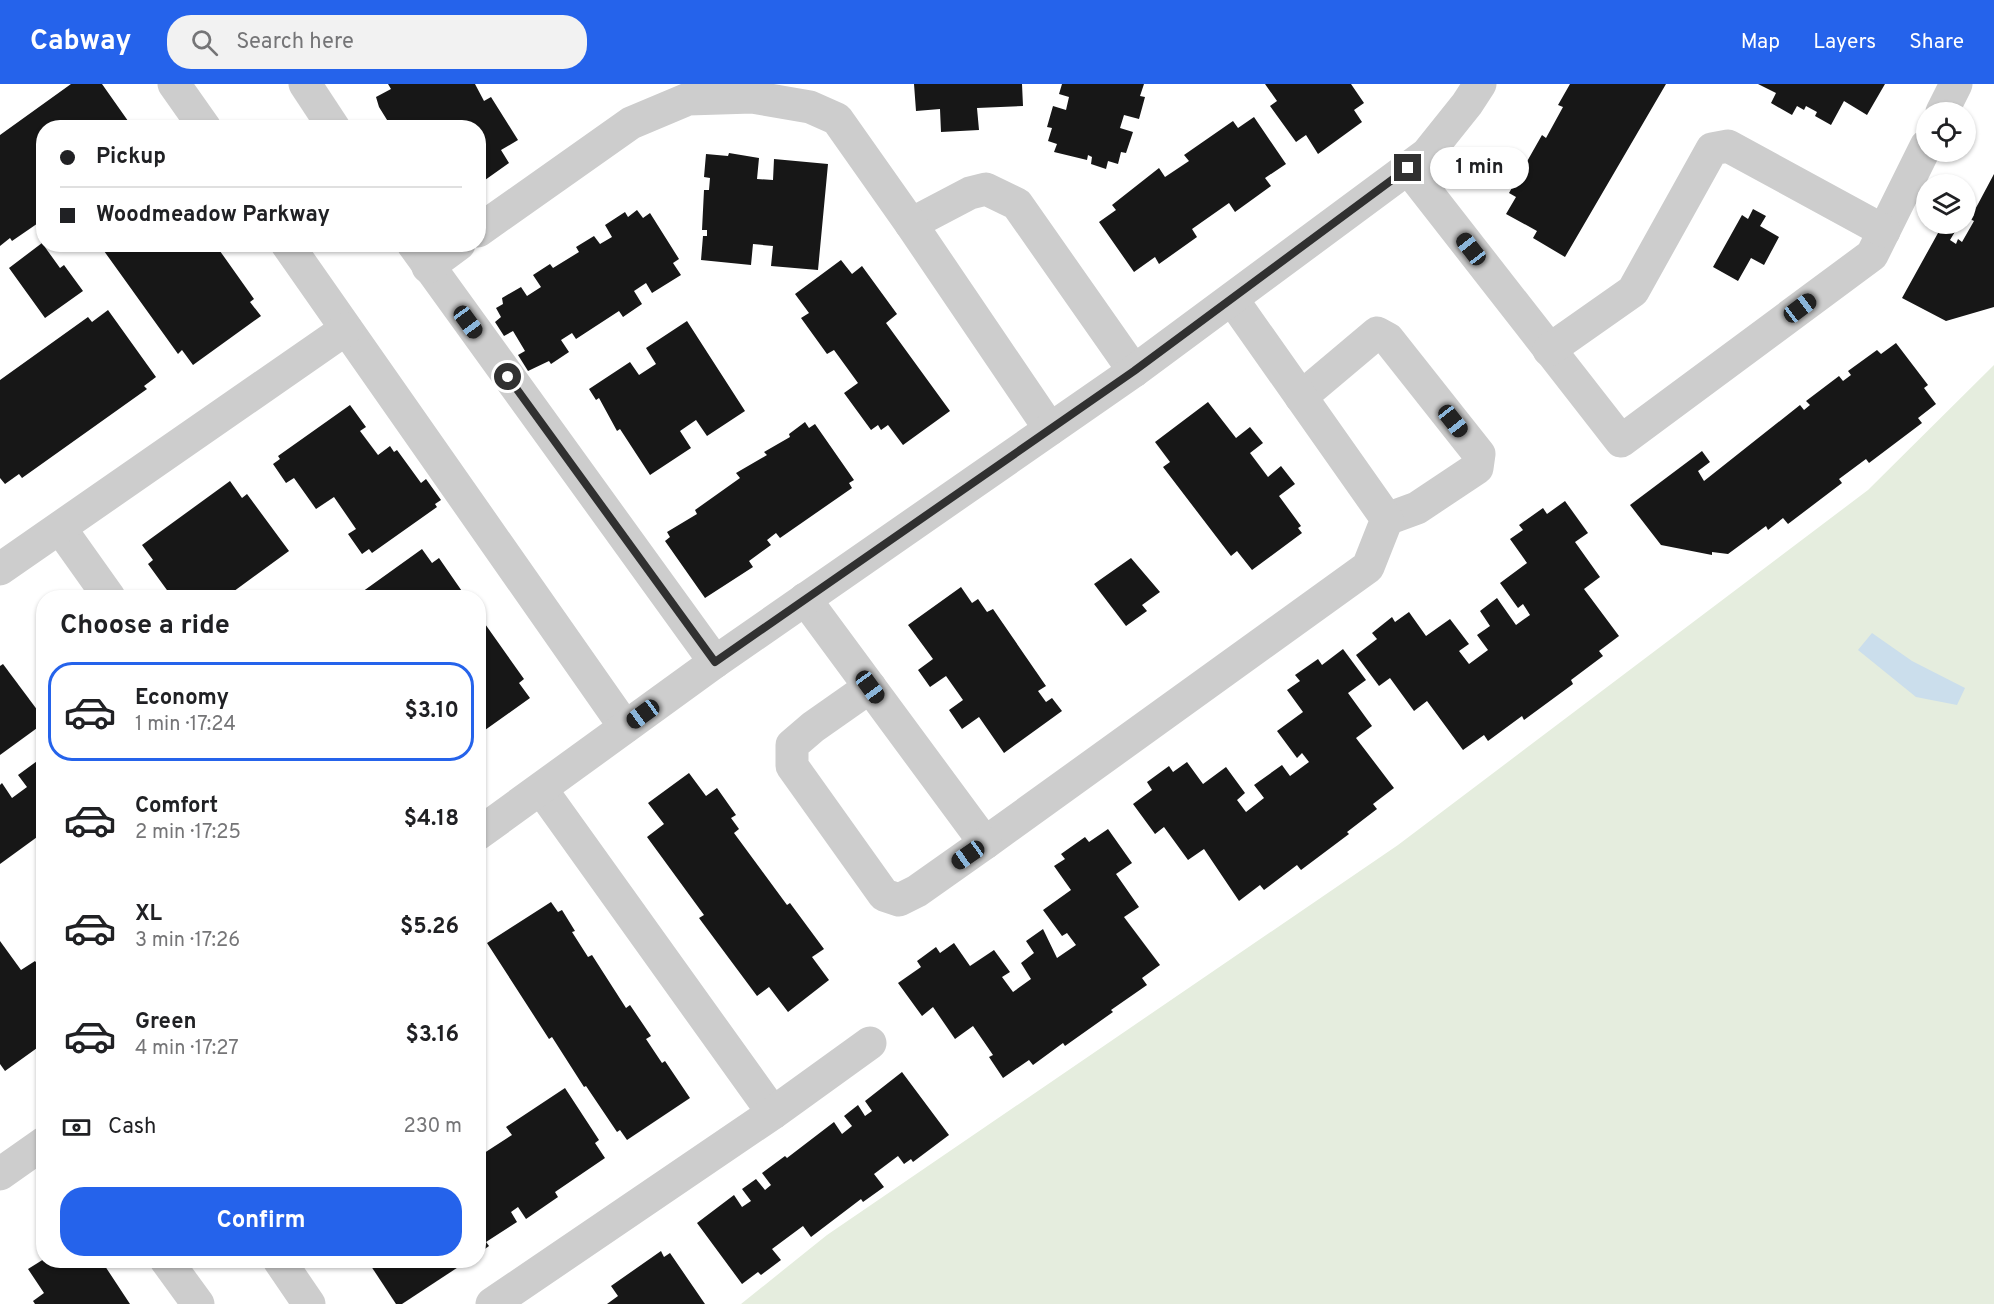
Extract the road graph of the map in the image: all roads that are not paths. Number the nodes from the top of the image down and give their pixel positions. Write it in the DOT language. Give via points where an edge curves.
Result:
graph roads {
  1 [pos="174,84"];
  2 [pos="305,84"];
  3 [pos="1956,84"];
  4 [pos="1467,91"];
  5 [pos="1947,102"];
  6 [pos="199,120"];
  7 [pos="329,120"];
  8 [pos="1918,162"];
  9 [pos="1408,168"];
  10 [pos="911,224"];
  11 [pos="486,225"];
  12 [pos="1884,231"];
  13 [pos="293,252"];
  14 [pos="420,256"];
  15 [pos="1232,299"];
  16 [pos="346,329"];
  17 [pos="1549,350"];
  18 [pos="1134,371"];
  19 [pos="1301,397"];
  20 [pos="1050,429"];
  21 [pos="1387,519"];
  22 [pos="60,528"];
  23 [pos="0,570"];
  24 [pos="104,590"];
  25 [pos="805,599"];
  26 [pos="715,662"];
  27 [pos="870,687"];
  28 [pos="625,728"];
  29 [pos="541,789"];
  30 [pos="486,828"];
  31 [pos="985,843"];
  32 [pos="870,1043"];
  33 [pos="773,1113"];
  34 [pos="36,1149"];
  35 [pos="0,1174"];
  36 [pos="172,1268"];
  37 [pos="284,1268"];
  38 [pos="198,1304"];
  39 [pos="309,1304"];
  40 [pos="492,1304"];
  1 -- 6 [label="street"];
  2 -- 7 [label="street"];
  3 -- 5 [label="street"];
  4 -- 9 [label="street" via="1427,154"];
  8 -- 12 [label="street"];
  9 -- 15 [label="street"];
  9 -- 17 [label="street"];
  10 -- 11 [label="street" via="837,119 810,107 752,97 688,99 631,123"];
  10 -- 18 [label="street" via="970,193 986,189 1017,204"];
  10 -- 20 [label="street"];
  12 -- 17 [label="street" via="1872,255 1621,441"];
  12 -- 17 [label="street" via="1728,146 1712,149 1633,291"];
  13 -- 16 [label="street"];
  14 -- 26 [label="street"];
  15 -- 18 [label="street"];
  15 -- 19 [label="street"];
  16 -- 22 [label="street"];
  16 -- 28 [label="street"];
  18 -- 20 [label="street"];
  19 -- 21 [label="street"];
  19 -- 21 [label="street" via="1377,333 1388,339 1479,454 1477,468 1417,508"];
  20 -- 25 [label="street"];
  21 -- 31 [label="street" via="1368,567"];
  22 -- 23 [label="street"];
  22 -- 24 [label="street"];
  25 -- 26 [label="street"];
  25 -- 27 [label="street"];
  26 -- 28 [label="street"];
  27 -- 31 [label="street"];
  27 -- 31 [label="street" via="792,746 792,766 884,895 899,900 917,891"];
  28 -- 29 [label="street"];
  29 -- 30 [label="street"];
  29 -- 33 [label="street"];
  32 -- 33 [label="street"];
  33 -- 40 [label="street"];
  34 -- 35 [label="street"];
  36 -- 38 [label="street"];
  37 -- 39 [label="street"];
}
